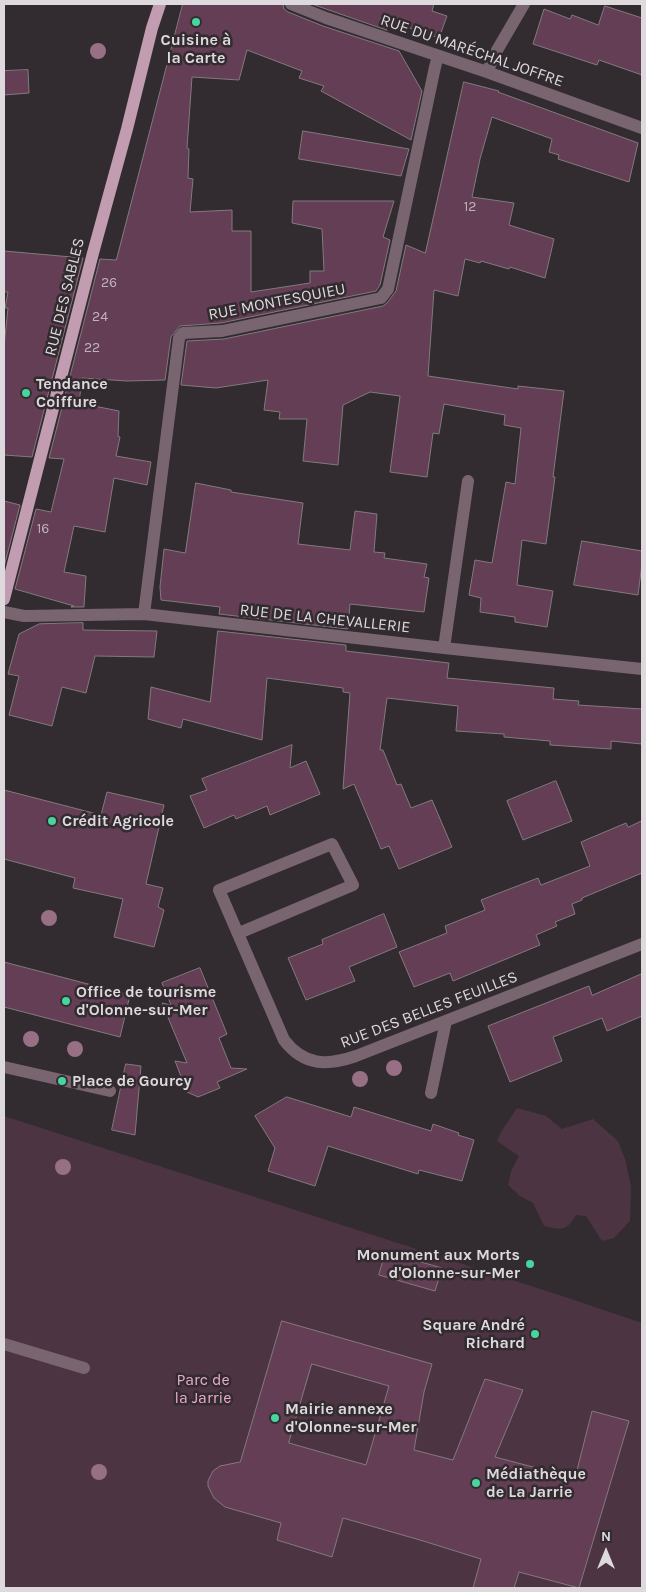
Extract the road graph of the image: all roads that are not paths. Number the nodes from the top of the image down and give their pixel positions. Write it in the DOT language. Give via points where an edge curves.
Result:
graph roads {
  1 [pos="160,4"];
  2 [pos="291,4"];
  3 [pos="524,4"];
  4 [pos="438,56"];
  5 [pos="487,72"];
  6 [pos="642,128"];
  7 [pos="468,481"];
  8 [pos="4,599"];
  9 [pos="4,612"];
  10 [pos="144,614"];
  11 [pos="444,648"];
  12 [pos="642,669"];
  13 [pos="239,933"];
  14 [pos="642,944"];
  15 [pos="446,1021"];
  16 [pos="4,1067"];
  17 [pos="110,1091"];
  18 [pos="431,1093"];
  19 [pos="4,1344"];
  20 [pos="84,1368"];
  1 -- 8 [label="main road, RUE DES SABLES"];
  2 -- 4 [label="street, RUE DU MARÉCHAL JOFFRE"];
  3 -- 5 [label="street"];
  4 -- 5 [label="street, RUE DU MARÉCHAL JOFFRE"];
  4 -- 10 [label="street, RUE MONTESQUIEU" via="388,289 381,298 222,331 183,333 179,338"];
  5 -- 6 [label="street, RUE DU MARÉCHAL JOFFRE"];
  7 -- 11 [label="street"];
  9 -- 10 [label="street, RUE DE LA CHEVALLERIE" via="24,616"];
  10 -- 11 [label="street, RUE DE LA CHEVALLERIE"];
  11 -- 12 [label="street, RUE DE LA CHEVALLERIE"];
  13 -- 13 [label="street, RUE DES BELLES FEUILLES" via="219,890 332,844 353,885"];
  13 -- 15 [label="street, RUE DES BELLES FEUILLES" via="284,1040 292,1050 309,1060 339,1062"];
  14 -- 15 [label="street, RUE DES BELLES FEUILLES"];
  15 -- 18 [label="street"];
  16 -- 17 [label="street"];
  19 -- 20 [label="street"];
}
